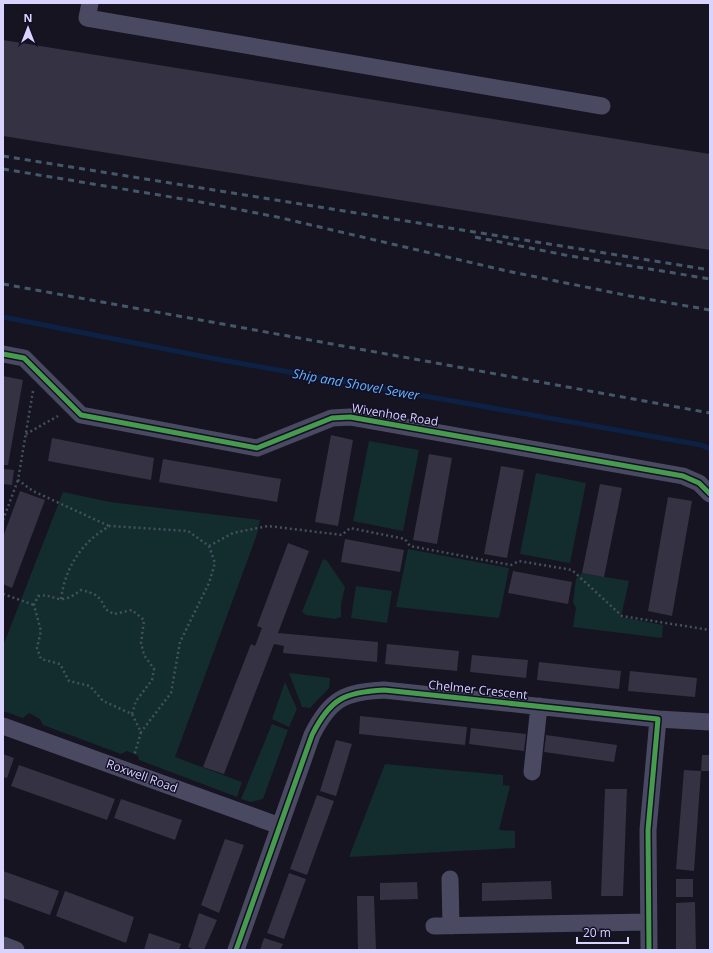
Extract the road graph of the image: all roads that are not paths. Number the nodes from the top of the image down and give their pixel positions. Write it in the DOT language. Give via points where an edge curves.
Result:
graph roads {
  1 [pos="90,3"];
  2 [pos="602,106"];
  3 [pos="3,354"];
  4 [pos="710,494"];
  5 [pos="539,706"];
  6 [pos="658,719"];
  7 [pos="710,722"];
  8 [pos="3,726"];
  9 [pos="532,772"];
  10 [pos="280,826"];
  11 [pos="450,879"];
  12 [pos="649,922"];
  13 [pos="434,926"];
  14 [pos="451,926"];
  15 [pos="3,945"];
  16 [pos="16,950"];
  17 [pos="236,950"];
  18 [pos="649,950"];
  1 -- 2 [label="street" via="87,18"];
  3 -- 4 [label="street, Wivenhoe Road" via="24,358 81,415 257,448 332,418 350,416 683,476 699,483"];
  5 -- 6 [label="street, Chelmer Crescent"];
  5 -- 9 [label="street"];
  5 -- 10 [label="street, Chelmer Crescent" via="384,690 362,691 346,696 332,704 312,735"];
  6 -- 7 [label="street, Chelmer Crescent"];
  6 -- 12 [label="street" via="648,830"];
  8 -- 10 [label="street, Roxwell Road"];
  10 -- 17 [label="street, Chelmer Crescent"];
  11 -- 14 [label="street"];
  12 -- 14 [label="street"];
  12 -- 18 [label="street"];
  13 -- 14 [label="street"];
  15 -- 16 [label="street"];
}
